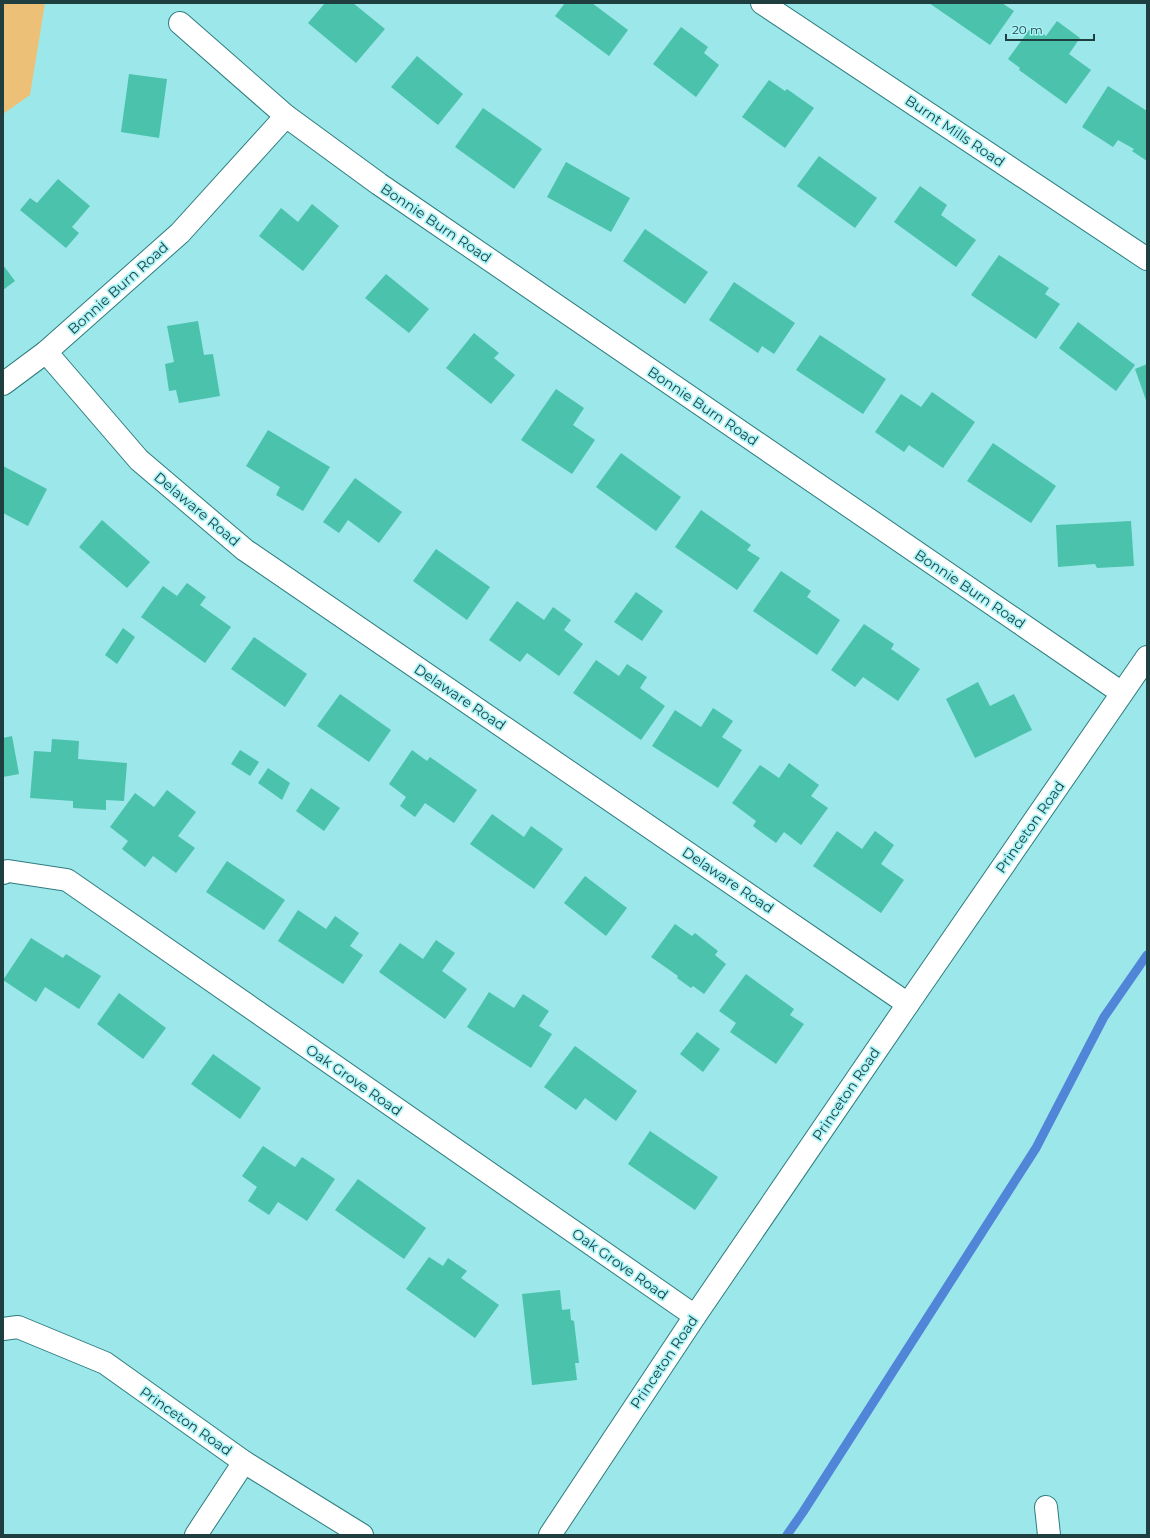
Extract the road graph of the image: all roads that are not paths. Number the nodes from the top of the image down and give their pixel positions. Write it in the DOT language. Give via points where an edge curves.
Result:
graph roads {
  1 [pos="762,3"];
  2 [pos="180,23"];
  3 [pos="286,116"];
  4 [pos="1147,259"];
  5 [pos="46,352"];
  6 [pos="3,384"];
  7 [pos="1147,657"];
  8 [pos="1122,694"];
  9 [pos="3,873"];
  10 [pos="908,1004"];
  11 [pos="695,1316"];
  12 [pos="3,1329"];
  13 [pos="244,1462"];
  14 [pos="1046,1507"];
  15 [pos="196,1535"];
  16 [pos="362,1535"];
  17 [pos="550,1535"];
  18 [pos="1049,1535"];
  1 -- 4 [label="street, Burnt Mills Road"];
  2 -- 3 [label="street, Bonnie Burn Road"];
  3 -- 5 [label="street, Bonnie Burn Road" via="180,233"];
  3 -- 8 [label="street, Bonnie Burn Road" via="379,184"];
  5 -- 6 [label="street"];
  5 -- 10 [label="street, Delaware Road" via="139,460 246,550"];
  7 -- 8 [label="street, Princeton Road"];
  8 -- 10 [label="street, Princeton Road"];
  9 -- 11 [label="street, Oak Grove Road" via="8,871 67,880"];
  10 -- 11 [label="street, Princeton Road"];
  11 -- 17 [label="street, Princeton Road"];
  12 -- 13 [label="street, Princeton Road" via="18,1327 105,1364"];
  13 -- 15 [label="street"];
  13 -- 16 [label="street, Princeton Road"];
  14 -- 18 [label="street"];
}
